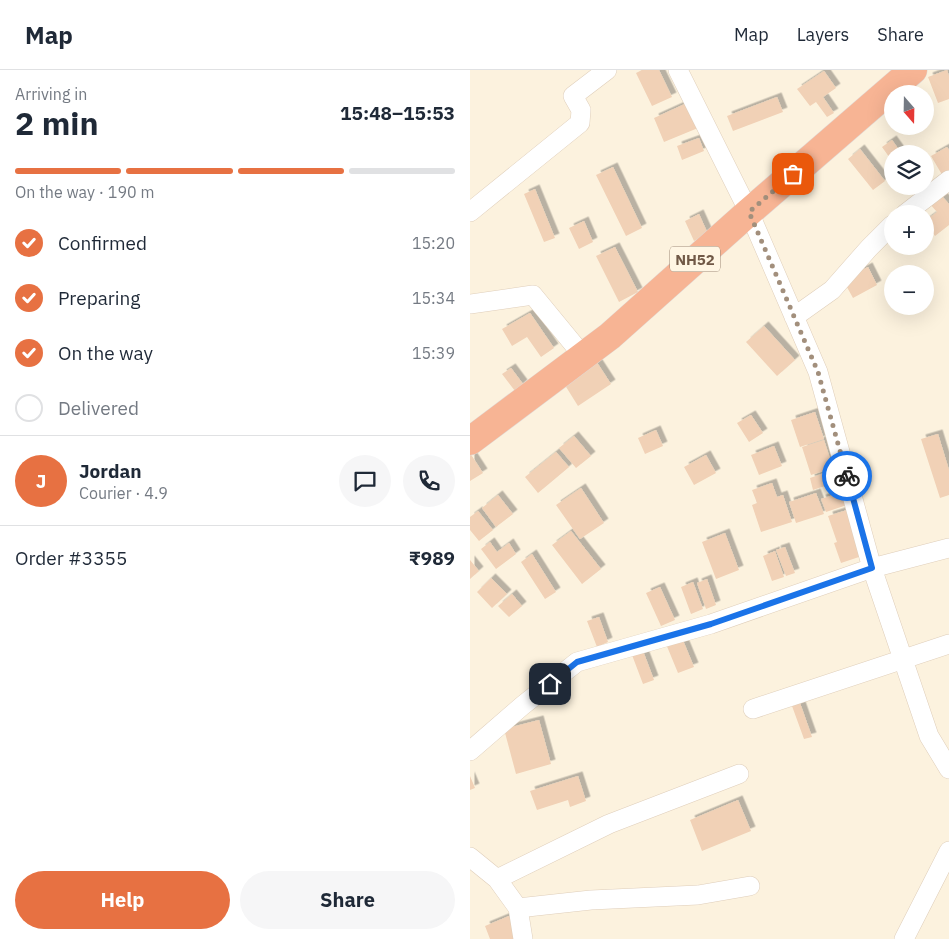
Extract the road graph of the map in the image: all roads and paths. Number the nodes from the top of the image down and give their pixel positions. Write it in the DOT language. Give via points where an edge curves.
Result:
graph roads {
  1 [pos="607,70"];
  2 [pos="678,70"];
  3 [pos="913,70"];
  4 [pos="949,180"];
  5 [pos="917,205"];
  6 [pos="470,212"];
  7 [pos="749,212"];
  8 [pos="884,233"];
  9 [pos="470,304"];
  10 [pos="794,317"];
  11 [pos="584,357"];
  12 [pos="470,440"];
  13 [pos="949,548"];
  14 [pos="872,568"];
  15 [pos="949,644"];
  16 [pos="903,659"];
  17 [pos="753,709"];
  18 [pos="470,751"];
  19 [pos="949,769"];
  20 [pos="739,774"];
  21 [pos="949,851"];
  22 [pos="470,858"];
  23 [pos="497,879"];
  24 [pos="750,886"];
  25 [pos="518,908"];
  26 [pos="523,939"];
  27 [pos="904,939"];
  1 -- 6 [label="street" via="573,96 581,110 580,123"];
  2 -- 7 [label="street"];
  3 -- 7 [label="highway, NH52"];
  4 -- 5 [label="street"];
  7 -- 10 [label="street"];
  7 -- 11 [label="highway, NH52"];
  8 -- 10 [label="street" via="832,290"];
  9 -- 11 [label="street" via="533,295"];
  10 -- 14 [label="street" via="818,372"];
  11 -- 12 [label="highway, NH52"];
  13 -- 14 [label="street"];
  14 -- 16 [label="street"];
  14 -- 18 [label="street" via="711,624 577,662"];
  15 -- 16 [label="street"];
  16 -- 17 [label="street"];
  16 -- 19 [label="street" via="929,736"];
  20 -- 23 [label="street" via="609,824"];
  21 -- 27 [label="street"];
  22 -- 23 [label="street"];
  23 -- 25 [label="street"];
  24 -- 25 [label="street" via="698,895 591,900"];
  25 -- 26 [label="street"];
}
